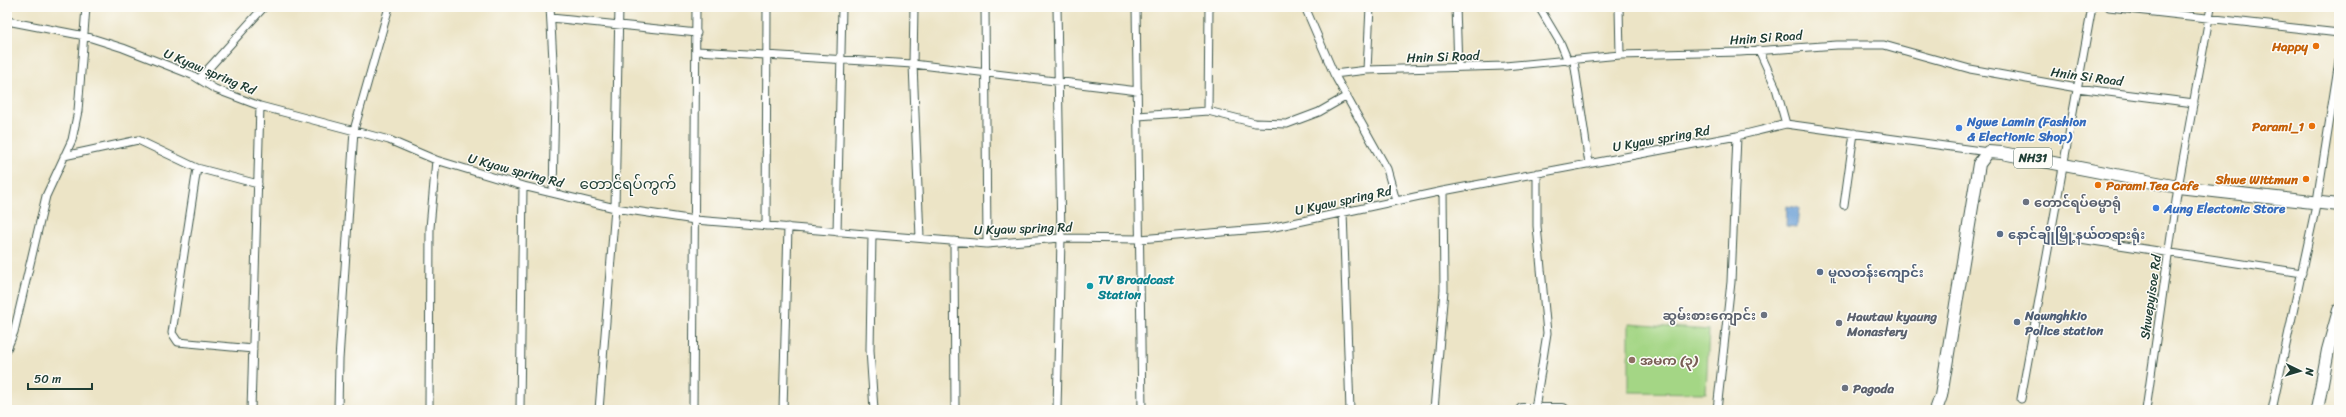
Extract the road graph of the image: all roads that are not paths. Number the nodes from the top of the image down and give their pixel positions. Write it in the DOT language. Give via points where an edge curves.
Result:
graph roads {
  1 [pos="86,7"];
  2 [pos="264,7"];
  3 [pos="389,7"];
  4 [pos="550,7"];
  5 [pos="619,7"];
  6 [pos="696,7"];
  7 [pos="767,7"];
  8 [pos="842,7"];
  9 [pos="914,7"];
  10 [pos="985,7"];
  11 [pos="1057,7"];
  12 [pos="1136,7"];
  13 [pos="1209,7"];
  14 [pos="1305,7"];
  15 [pos="1370,7"];
  16 [pos="1456,7"];
  17 [pos="1539,7"];
  18 [pos="1619,7"];
  19 [pos="2092,7"];
  20 [pos="2109,7"];
  21 [pos="2211,7"];
  22 [pos="551,18"];
  23 [pos="2210,18"];
  24 [pos="7,21"];
  25 [pos="618,25"];
  26 [pos="697,33"];
  27 [pos="2339,33"];
  28 [pos="84,36"];
  29 [pos="1759,50"];
  30 [pos="697,51"];
  31 [pos="768,54"];
  32 [pos="1620,55"];
  33 [pos="842,60"];
  34 [pos="2339,60"];
  35 [pos="1571,61"];
  36 [pos="913,64"];
  37 [pos="1458,67"];
  38 [pos="1367,70"];
  39 [pos="986,72"];
  40 [pos="1334,74"];
  41 [pos="199,79"];
  42 [pos="1058,80"];
  43 [pos="2077,88"];
  44 [pos="1138,91"];
  45 [pos="1347,96"];
  46 [pos="2194,104"];
  47 [pos="260,106"];
  48 [pos="1208,111"];
  49 [pos="1138,116"];
  50 [pos="1786,124"];
  51 [pos="354,130"];
  52 [pos="1854,133"];
  53 [pos="1736,136"];
  54 [pos="1988,152"];
  55 [pos="64,156"];
  56 [pos="436,160"];
  57 [pos="1589,164"];
  58 [pos="2062,164"];
  59 [pos="197,168"];
  60 [pos="1537,173"];
  61 [pos="258,184"];
  62 [pos="523,186"];
  63 [pos="2178,187"];
  64 [pos="1443,191"];
  65 [pos="553,193"];
  66 [pos="1396,201"];
  67 [pos="2317,201"];
  68 [pos="1844,205"];
  69 [pos="2339,205"];
  70 [pos="615,208"];
  71 [pos="1343,212"];
  72 [pos="695,220"];
  73 [pos="766,226"];
  74 [pos="788,227"];
  75 [pos="837,232"];
  76 [pos="2052,232"];
  77 [pos="872,235"];
  78 [pos="920,238"];
  79 [pos="1061,238"];
  80 [pos="1140,239"];
  81 [pos="954,241"];
  82 [pos="987,244"];
  83 [pos="2169,252"];
  84 [pos="2302,273"];
  85 [pos="2339,310"];
  86 [pos="11,331"];
  87 [pos="7,349"];
  88 [pos="253,349"];
  89 [pos="2021,399"];
  90 [pos="251,410"];
  91 [pos="338,410"];
  92 [pos="429,410"];
  93 [pos="520,410"];
  94 [pos="599,410"];
  95 [pos="692,410"];
  96 [pos="783,410"];
  97 [pos="874,410"];
  98 [pos="956,410"];
  99 [pos="1057,410"];
  100 [pos="1142,410"];
  101 [pos="1350,410"];
  102 [pos="1434,410"];
  103 [pos="1529,410"];
  104 [pos="1563,410"];
  105 [pos="1717,410"];
  106 [pos="1936,410"];
  107 [pos="2146,410"];
  108 [pos="2272,410"];
  109 [pos="2317,410"];
  1 -- 28 [label="street"];
  2 -- 41 [label="street"];
  3 -- 51 [label="street"];
  4 -- 22 [label="street"];
  5 -- 25 [label="street"];
  6 -- 26 [label="street"];
  7 -- 31 [label="street"];
  8 -- 33 [label="street"];
  9 -- 36 [label="street"];
  10 -- 39 [label="street"];
  11 -- 42 [label="street"];
  12 -- 44 [label="street"];
  13 -- 48 [label="street"];
  14 -- 40 [label="street"];
  15 -- 38 [label="street"];
  16 -- 37 [label="street"];
  17 -- 35 [label="street"];
  18 -- 32 [label="street"];
  19 -- 43 [label="street"];
  20 -- 23 [label="street"];
  21 -- 23 [label="street, Shwepyisoe Rd"];
  22 -- 25 [label="street"];
  22 -- 65 [label="street" via="555,96"];
  23 -- 27 [label="street"];
  23 -- 46 [label="street, Shwepyisoe Rd"];
  24 -- 28 [label="street, U Kyaw spring Rd"];
  25 -- 26 [label="street"];
  25 -- 70 [label="street"];
  26 -- 30 [label="street"];
  28 -- 41 [label="street, U Kyaw spring Rd" via="123,48"];
  28 -- 55 [label="street" via="78,111 72,140"];
  29 -- 32 [label="street, Hnin Si Road"];
  29 -- 43 [label="street, Hnin Si Road" via="1884,45 1970,69"];
  29 -- 50 [label="street" via="1776,88"];
  30 -- 31 [label="street"];
  30 -- 72 [label="street"];
  31 -- 33 [label="street"];
  31 -- 73 [label="street"];
  32 -- 35 [label="street, Hnin Si Road"];
  33 -- 36 [label="street"];
  33 -- 75 [label="street"];
  34 -- 67 [label="street"];
  35 -- 37 [label="street, Hnin Si Road"];
  35 -- 57 [label="street"];
  36 -- 39 [label="street"];
  36 -- 78 [label="street"];
  37 -- 38 [label="street, Hnin Si Road"];
  38 -- 40 [label="street, Hnin Si Road"];
  39 -- 42 [label="street"];
  39 -- 82 [label="street"];
  40 -- 45 [label="street"];
  41 -- 47 [label="street, U Kyaw spring Rd" via="215,89"];
  42 -- 44 [label="street"];
  42 -- 79 [label="street"];
  43 -- 46 [label="street, Hnin Si Road"];
  43 -- 58 [label="street"];
  44 -- 49 [label="street"];
  45 -- 48 [label="street" via="1319,112 1287,124 1255,123"];
  45 -- 66 [label="street" via="1387,169"];
  46 -- 63 [label="street, Shwepyisoe Rd"];
  47 -- 51 [label="street, U Kyaw spring Rd"];
  47 -- 61 [label="street"];
  48 -- 49 [label="street"];
  49 -- 80 [label="street"];
  50 -- 52 [label="street, U Kyaw spring Rd"];
  50 -- 53 [label="street, U Kyaw spring Rd"];
  51 -- 56 [label="street, U Kyaw spring Rd" via="389,140"];
  51 -- 91 [label="street"];
  52 -- 54 [label="street, U Kyaw spring Rd"];
  52 -- 68 [label="street"];
  53 -- 57 [label="street, U Kyaw spring Rd"];
  53 -- 105 [label="street" via="1731,282"];
  54 -- 58 [label="highway, NH31"];
  54 -- 106 [label="highway" via="1979,164 1941,396"];
  55 -- 59 [label="street" via="138,140"];
  55 -- 86 [label="street" via="46,196"];
  56 -- 62 [label="street, U Kyaw spring Rd"];
  56 -- 92 [label="street" via="430,228"];
  57 -- 60 [label="street, U Kyaw spring Rd"];
  58 -- 63 [label="highway, NH31"];
  58 -- 76 [label="street"];
  59 -- 61 [label="street"];
  59 -- 88 [label="street" via="172,332 178,342"];
  60 -- 64 [label="street, U Kyaw spring Rd"];
  60 -- 103 [label="street" via="1537,226 1547,333"];
  61 -- 88 [label="street"];
  62 -- 65 [label="street, U Kyaw spring Rd"];
  62 -- 93 [label="street"];
  63 -- 67 [label="highway, NH31"];
  63 -- 83 [label="street, Shwepyisoe Rd"];
  64 -- 66 [label="street, U Kyaw spring Rd"];
  64 -- 102 [label="street" via="1444,290"];
  65 -- 70 [label="street, U Kyaw spring Rd"];
  66 -- 71 [label="street, U Kyaw spring Rd"];
  67 -- 69 [label="highway, NH31"];
  67 -- 84 [label="street"];
  70 -- 72 [label="street, U Kyaw spring Rd"];
  70 -- 94 [label="street"];
  71 -- 80 [label="street, U Kyaw spring Rd" via="1270,228"];
  71 -- 101 [label="street"];
  72 -- 73 [label="street, U Kyaw spring Rd"];
  72 -- 95 [label="street"];
  73 -- 74 [label="street, U Kyaw spring Rd"];
  74 -- 75 [label="street, U Kyaw spring Rd"];
  74 -- 96 [label="street"];
  75 -- 77 [label="street, U Kyaw spring Rd"];
  76 -- 83 [label="street" via="2067,237"];
  76 -- 89 [label="street"];
  77 -- 78 [label="street, U Kyaw spring Rd"];
  77 -- 97 [label="street" via="870,350"];
  78 -- 81 [label="street, U Kyaw spring Rd"];
  79 -- 80 [label="street, U Kyaw spring Rd"];
  79 -- 82 [label="street, U Kyaw spring Rd"];
  79 -- 99 [label="street"];
  80 -- 100 [label="street"];
  81 -- 82 [label="street, U Kyaw spring Rd"];
  81 -- 98 [label="street"];
  83 -- 84 [label="street"];
  83 -- 107 [label="street, Shwepyisoe Rd"];
  84 -- 108 [label="street"];
  85 -- 109 [label="highway" via="2328,350"];
  86 -- 87 [label="street"];
  88 -- 90 [label="street"];
  103 -- 104 [label="highway"];
}
